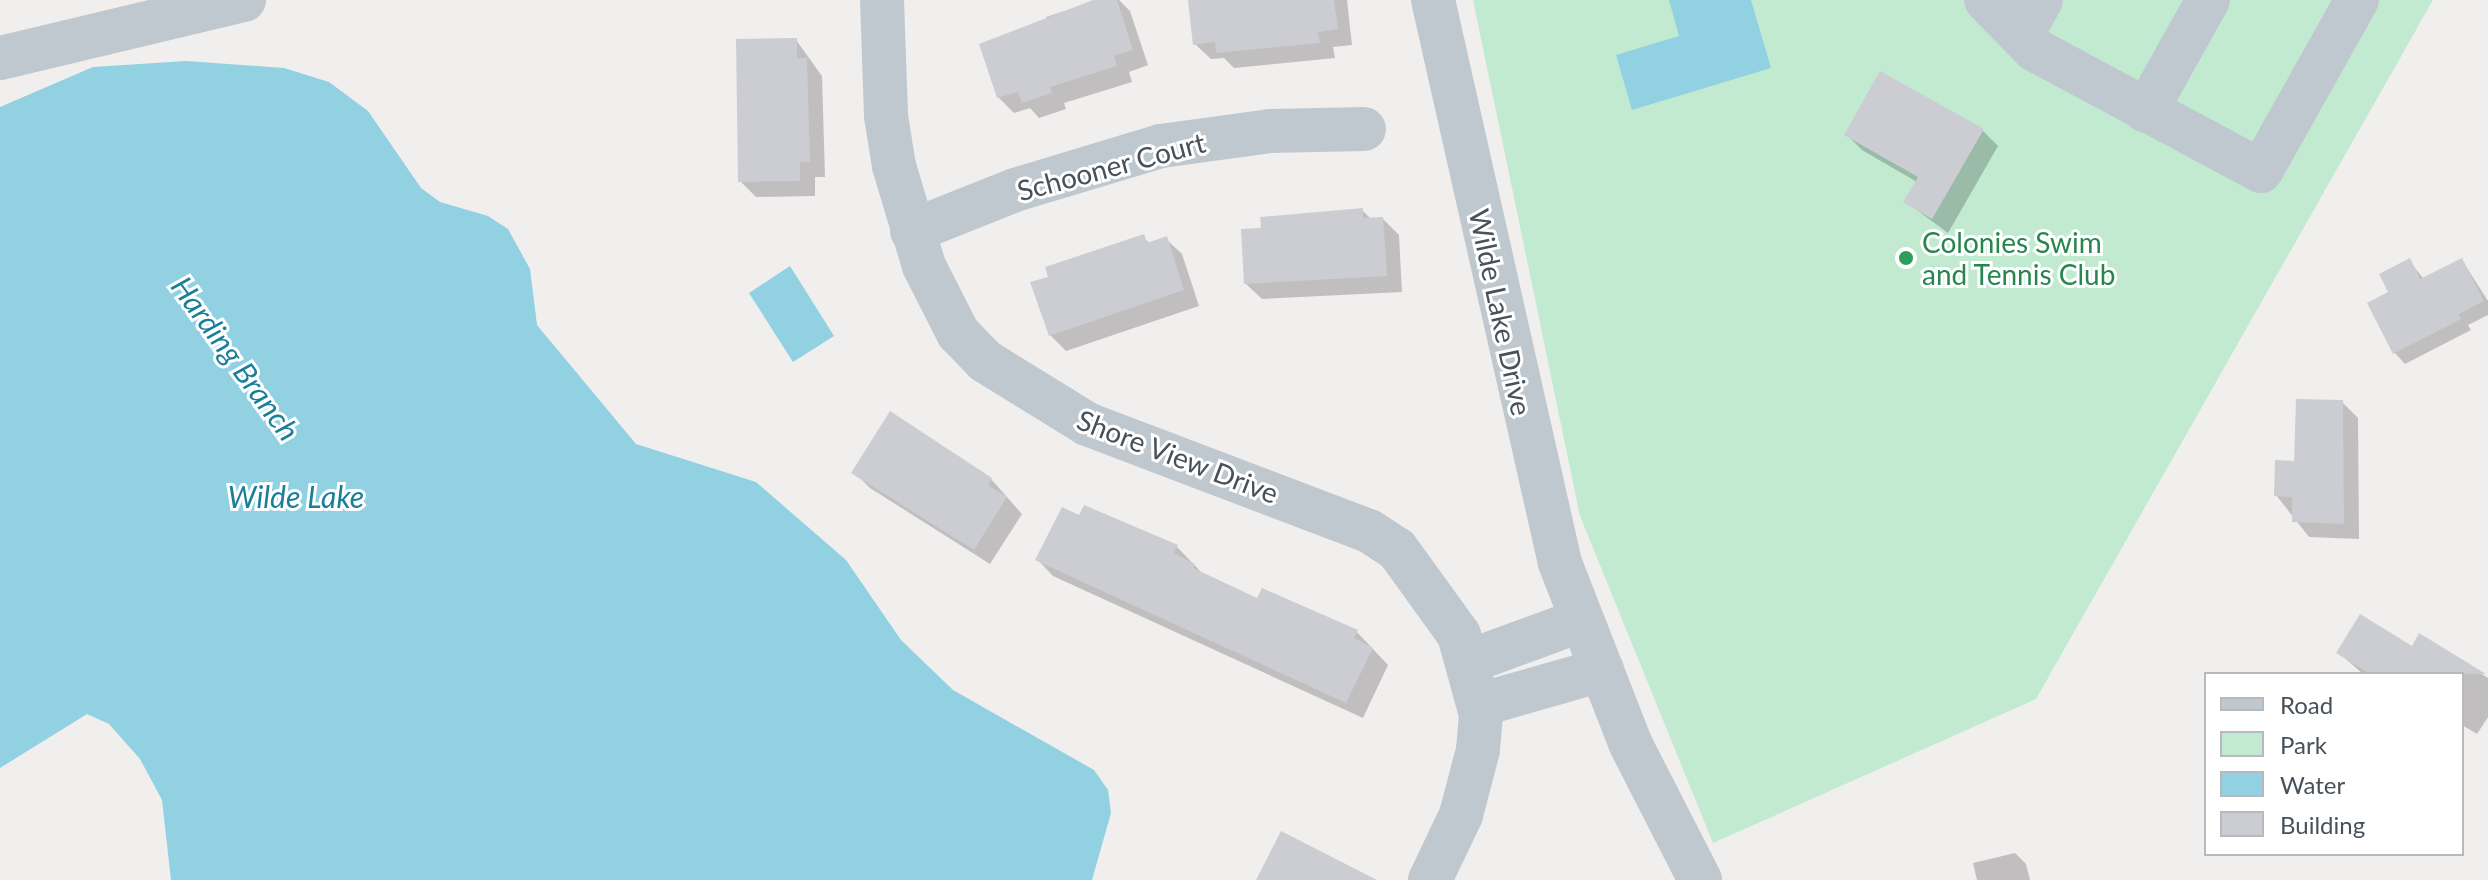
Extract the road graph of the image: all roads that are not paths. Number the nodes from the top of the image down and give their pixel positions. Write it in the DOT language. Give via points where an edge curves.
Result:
graph roads {
  1 [pos="244,0"];
  2 [pos="882,0"];
  3 [pos="1433,0"];
  4 [pos="1986,0"];
  5 [pos="2208,0"];
  6 [pos="2357,0"];
  7 [pos="2031,18"];
  8 [pos="0,58"];
  9 [pos="2146,111"];
  10 [pos="1364,129"];
  11 [pos="912,231"];
  12 [pos="1582,620"];
  13 [pos="1470,661"];
  14 [pos="1602,670"];
  15 [pos="1479,705"];
  16 [pos="1430,880"];
  17 [pos="1700,880"];
  1 -- 8 [label="street"];
  2 -- 11 [label="street, Shore View Drive" via="886,116"];
  3 -- 12 [label="street, Wilde Lake Drive" via="1521,406 1560,563"];
  4 -- 7 [label="street"];
  5 -- 9 [label="street"];
  6 -- 9 [label="street" via="2261,171"];
  7 -- 9 [label="street" via="2035,50"];
  10 -- 11 [label="street, Schooner Court" via="1270,131 1161,146 1015,190"];
  11 -- 13 [label="street, Shore View Drive" via="943,308 985,361 1087,424 1369,531 1397,549 1459,635"];
  12 -- 13 [label="street"];
  12 -- 14 [label="street, Wilde Lake Drive"];
  13 -- 15 [label="street, Shore View Drive"];
  14 -- 15 [label="street"];
  14 -- 17 [label="street, Wilde Lake Drive" via="1630,743"];
  15 -- 16 [label="street, Shore View Drive" via="1478,750 1461,815"];
}
